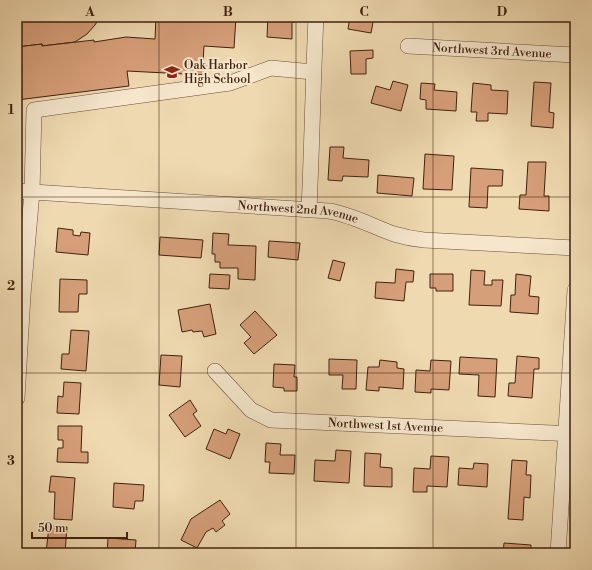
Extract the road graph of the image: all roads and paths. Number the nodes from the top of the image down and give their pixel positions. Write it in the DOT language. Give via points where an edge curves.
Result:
graph roads {
  1 [pos="316,17"];
  2 [pos="408,46"];
  3 [pos="575,55"];
  4 [pos="313,72"];
  5 [pos="17,191"];
  6 [pos="32,192"];
  7 [pos="309,209"];
  8 [pos="575,248"];
  9 [pos="575,290"];
  10 [pos="215,371"];
  11 [pos="17,398"];
  12 [pos="570,434"];
  13 [pos="558,553"];
  1 -- 4 [label="street"];
  2 -- 3 [label="street, Northwest 3rd Avenue"];
  4 -- 6 [label="street" via="271,68 230,84 34,110"];
  4 -- 7 [label="street"];
  5 -- 6 [label="street, Northwest 2nd Avenue"];
  6 -- 7 [label="street, Northwest 2nd Avenue"];
  6 -- 11 [label="street"];
  7 -- 8 [label="street, Northwest 2nd Avenue" via="341,213 410,239"];
  9 -- 12 [label="street"];
  10 -- 12 [label="street, Northwest 1st Avenue" via="251,410 271,420"];
  12 -- 13 [label="street"];
}
